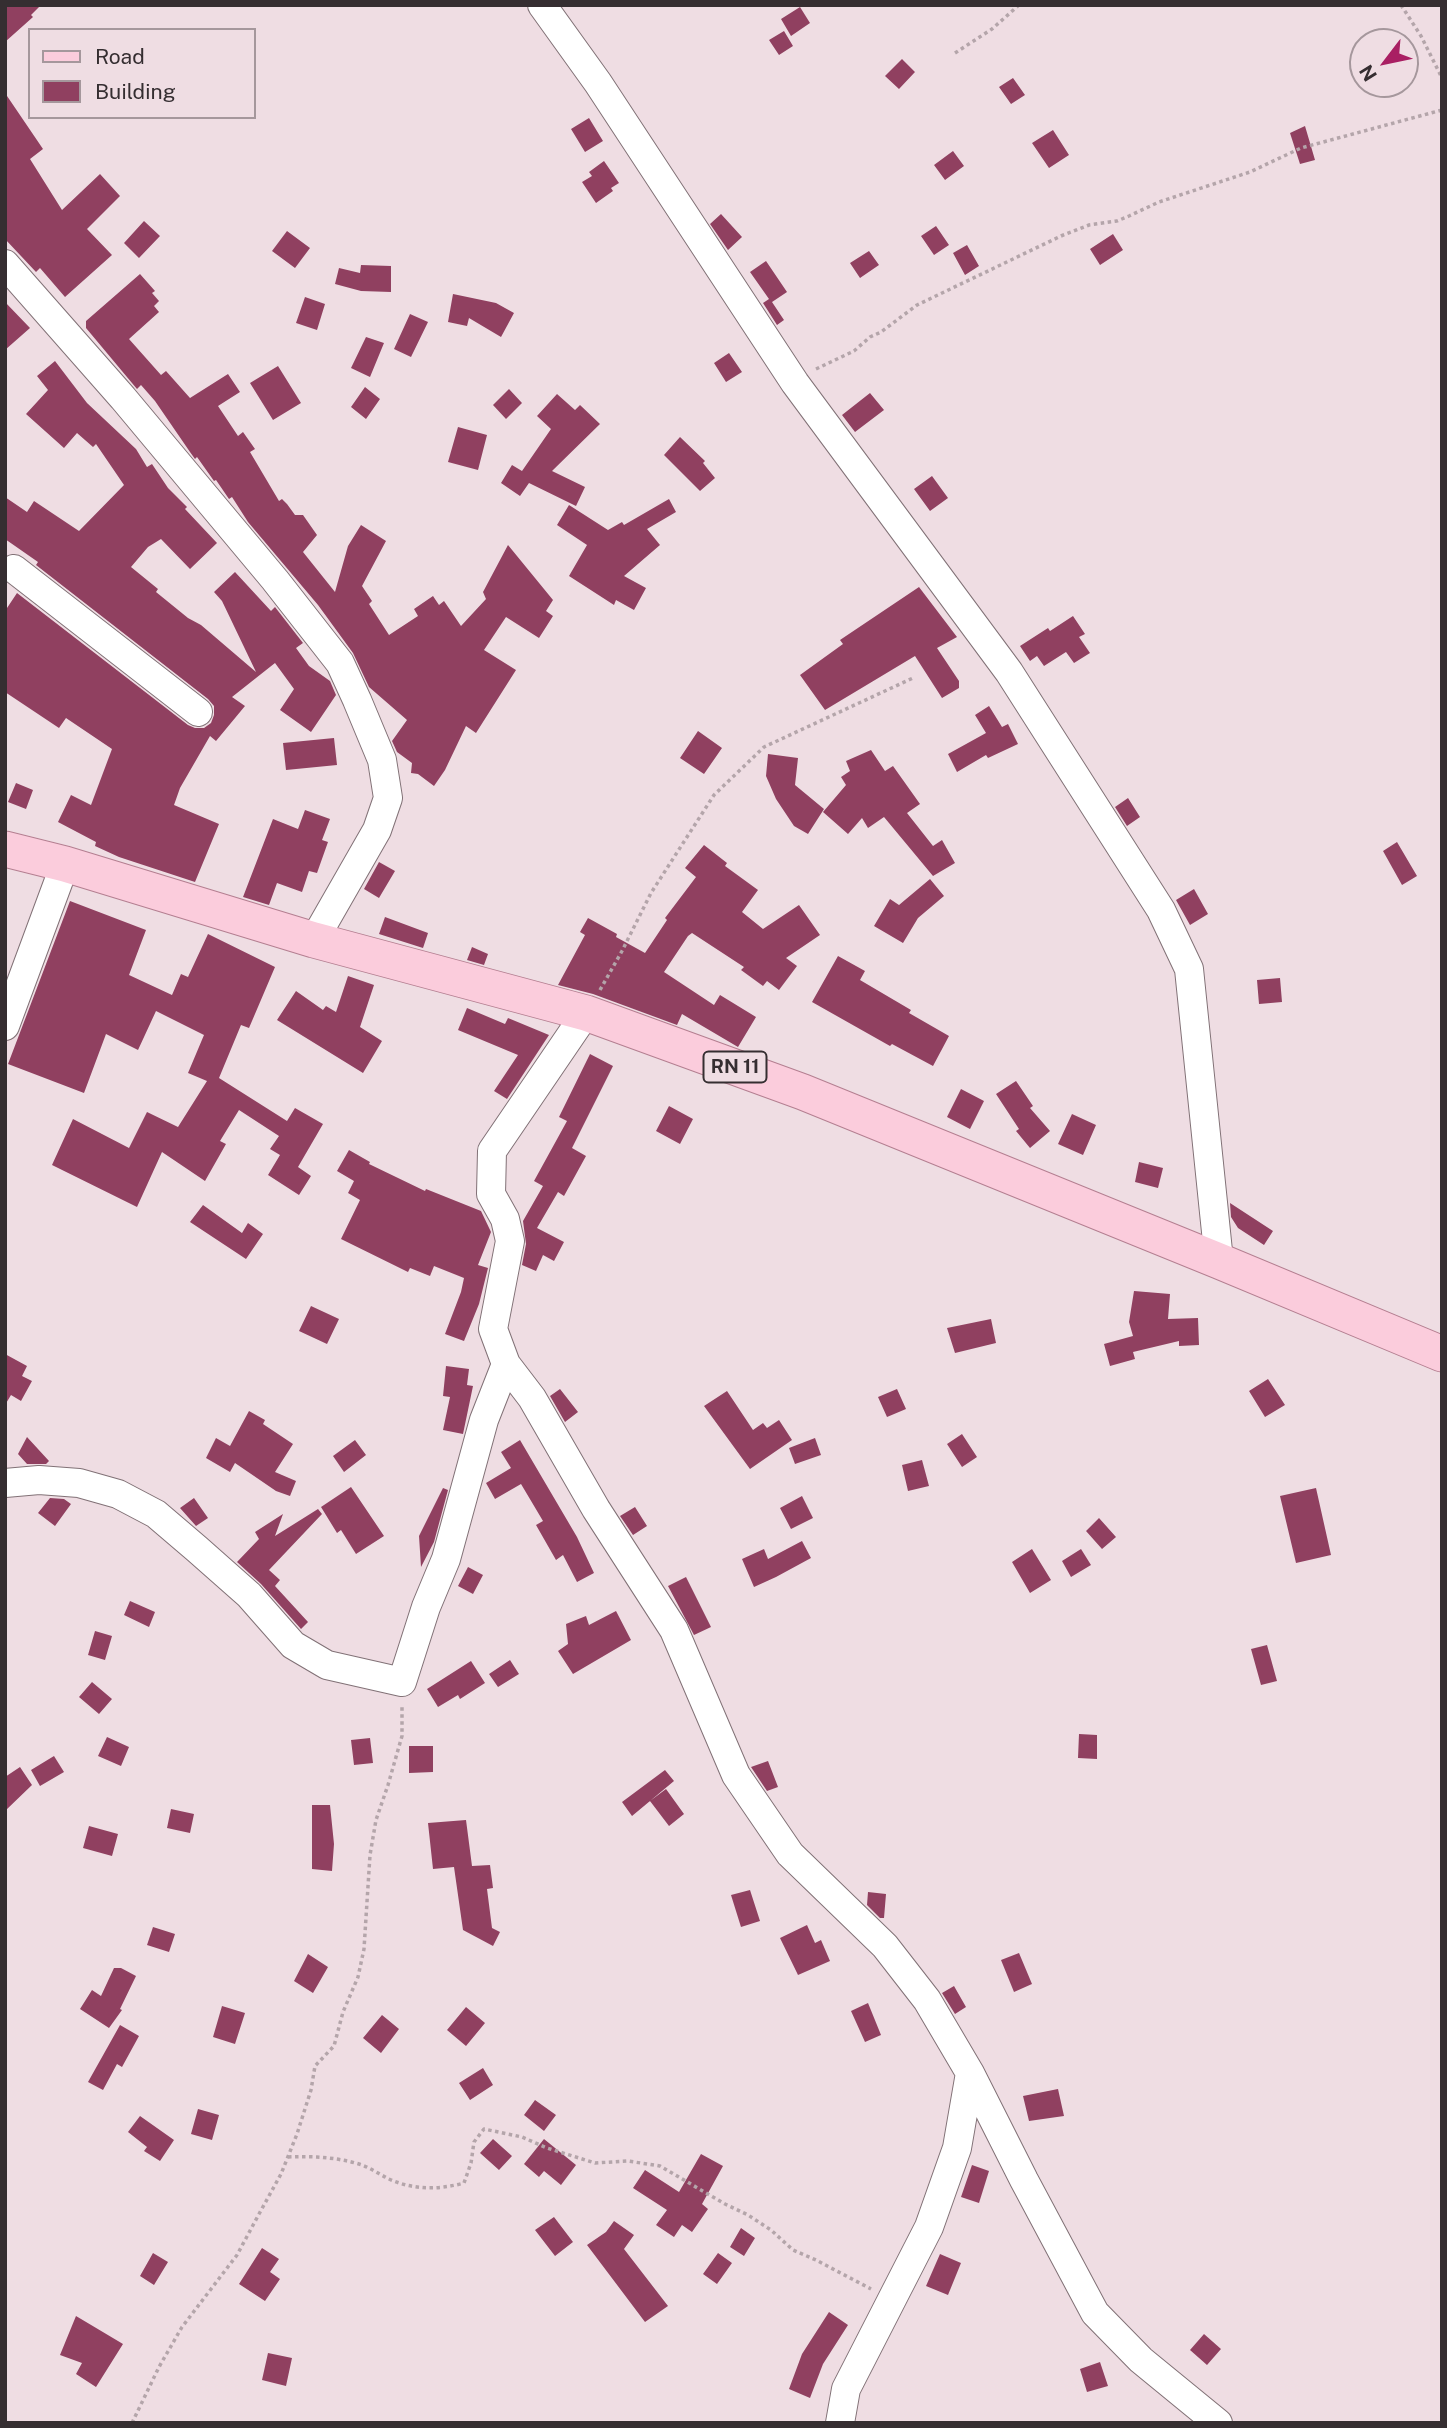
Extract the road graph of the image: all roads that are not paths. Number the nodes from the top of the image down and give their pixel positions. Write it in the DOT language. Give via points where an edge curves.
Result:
graph roads {
  1 [pos="542,5"];
  2 [pos="5,264"];
  3 [pos="8,572"];
  4 [pos="198,712"];
  5 [pos="5,849"];
  6 [pos="65,864"];
  7 [pos="314,940"];
  8 [pos="586,1013"];
  9 [pos="5,1026"];
  10 [pos="1219,1261"];
  11 [pos="1442,1354"];
  12 [pos="506,1364"];
  13 [pos="5,1483"];
  14 [pos="970,2073"];
  15 [pos="840,2423"];
  16 [pos="1218,2423"];
  1 -- 10 [label="street" via="795,383 1009,672 1161,910 1189,970"];
  2 -- 7 [label="street" via="275,580 340,663 357,700 382,760 388,799 377,830"];
  3 -- 4 [label="street"];
  5 -- 6 [label="main road, RN 11"];
  6 -- 7 [label="main road, RN 11"];
  6 -- 9 [label="street"];
  7 -- 8 [label="main road, RN 11"];
  8 -- 10 [label="main road, RN 11" via="803,1092"];
  8 -- 12 [label="street" via="492,1151 491,1194 505,1219 510,1241 493,1329"];
  10 -- 11 [label="main road, RN 11"];
  12 -- 13 [label="street" via="484,1420 446,1559 402,1682 327,1665 293,1645 249,1595 197,1549 156,1514 118,1494 79,1483"];
  12 -- 14 [label="street" via="532,1398 674,1630 736,1775 790,1854 885,1946 926,2000"];
  14 -- 15 [label="street" via="957,2148 929,2227 846,2389"];
  14 -- 16 [label="street" via="1095,2313 1140,2360"];
}
